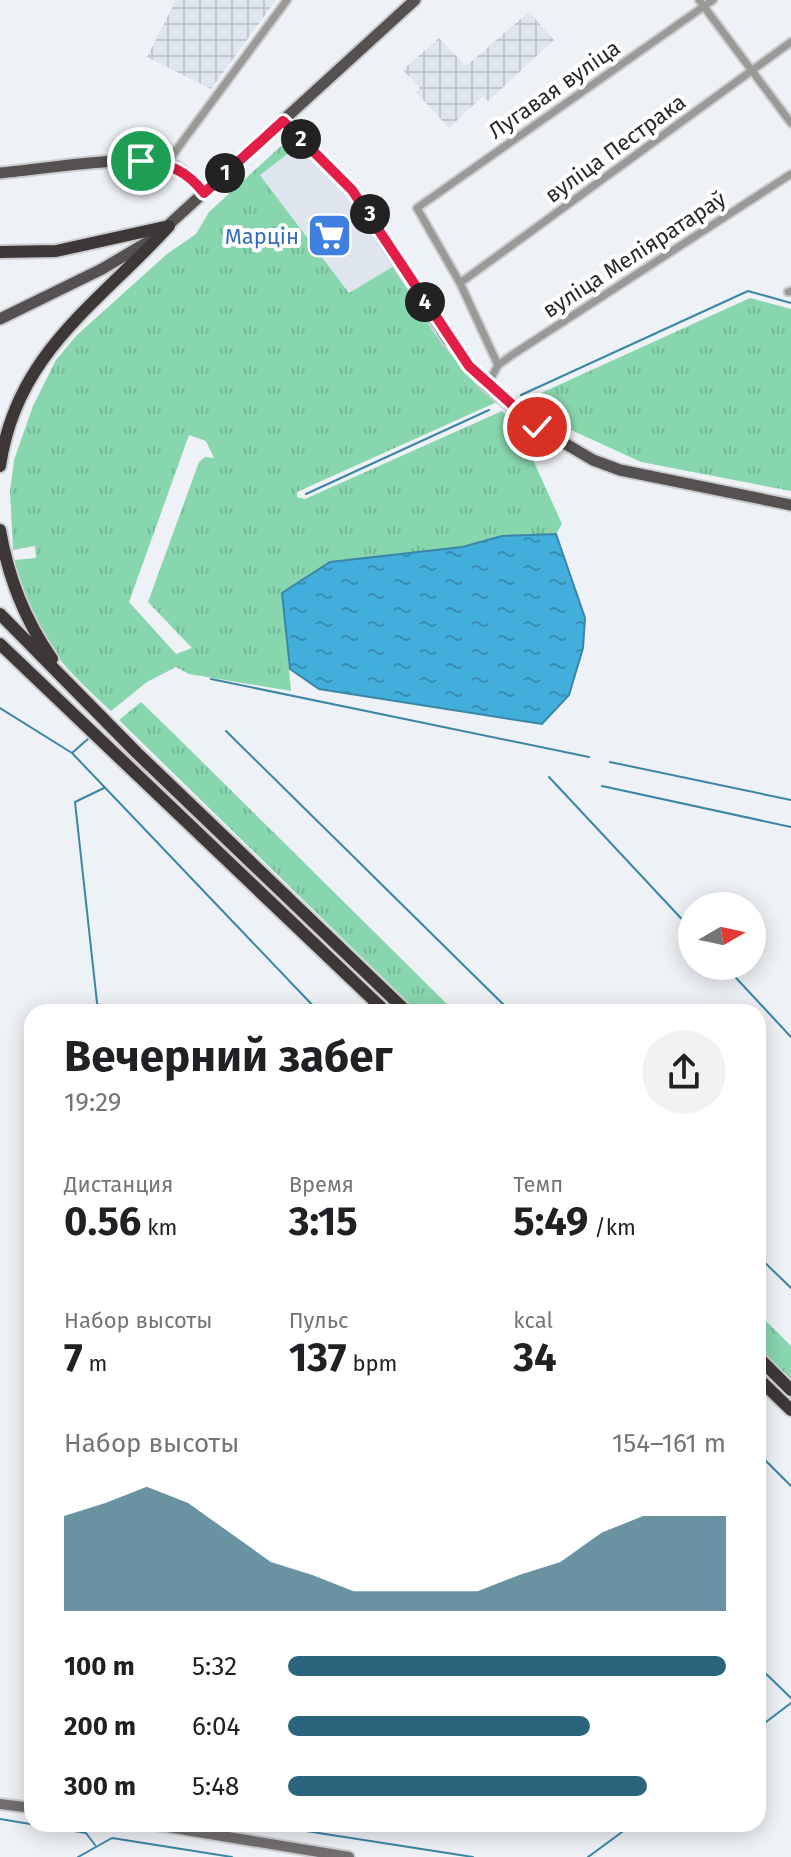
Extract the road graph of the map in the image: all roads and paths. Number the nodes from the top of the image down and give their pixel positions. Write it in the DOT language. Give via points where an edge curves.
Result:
graph roads {
  1 [pos="287,0"];
  2 [pos="415,0"];
  3 [pos="713,0"];
  4 [pos="702,3"];
  5 [pos="791,42"];
  6 [pos="752,71"];
  7 [pos="283,121"];
  8 [pos="791,123"];
  9 [pos="166,164"];
  10 [pos="0,173"];
  11 [pos="791,174"];
  12 [pos="204,193"];
  13 [pos="169,226"];
  14 [pos="0,252"];
  15 [pos="460,283"];
  16 [pos="0,319"];
  17 [pos="498,365"];
  18 [pos="487,386"];
  19 [pos="0,466"];
  20 [pos="791,505"];
  21 [pos="0,530"];
  22 [pos="0,614"];
  23 [pos="0,644"];
  24 [pos="0,655"];
  25 [pos="42,685"];
  26 [pos="72,688"];
  27 [pos="378,1004"];
  28 [pos="399,1004"];
  29 [pos="766,1365"];
  30 [pos="766,1386"];
  31 [pos="791,1390"];
  32 [pos="791,1410"];
  33 [pos="0,1804"];
  34 [pos="24,1807"];
  35 [pos="198,1832"];
  36 [pos="349,1857"];
  1 -- 9 [label="street"];
  2 -- 7 [label="main road"];
  3 -- 4 [label="street, Лугавая вуліца"];
  4 -- 6 [label="street"];
  4 -- 15 [label="street, Лугавая вуліца" via="417,208"];
  5 -- 6 [label="street, вуліца Пестрака"];
  6 -- 8 [label="street"];
  6 -- 15 [label="street, вуліца Пестрака"];
  7 -- 12 [label="main road"];
  7 -- 18 [label="main road" via="352,190 448,340"];
  9 -- 10 [label="main road" via="141,161"];
  9 -- 12 [label="main road" via="190,176"];
  11 -- 17 [label="street, вуліца Меліяратараў"];
  12 -- 13 [label="main road"];
  13 -- 14 [label="highway" via="56,251"];
  13 -- 16 [label="main road" via="135,251"];
  13 -- 19 [label="highway" via="41,357 16,403"];
  15 -- 17 [label="street"];
  17 -- 18 [label="street"];
  18 -- 20 [label="main road" via="537,427 593,460"];
  21 -- 26 [label="highway" via="5,562 23,610"];
  22 -- 26 [label="highway"];
  23 -- 25 [label="highway"];
  24 -- 25 [label="highway"];
  25 -- 27 [label="highway"];
  26 -- 28 [label="highway"];
  29 -- 31 [label="highway"];
  30 -- 32 [label="highway"];
  33 -- 34 [label="street"];
  35 -- 36 [label="street"];
}
